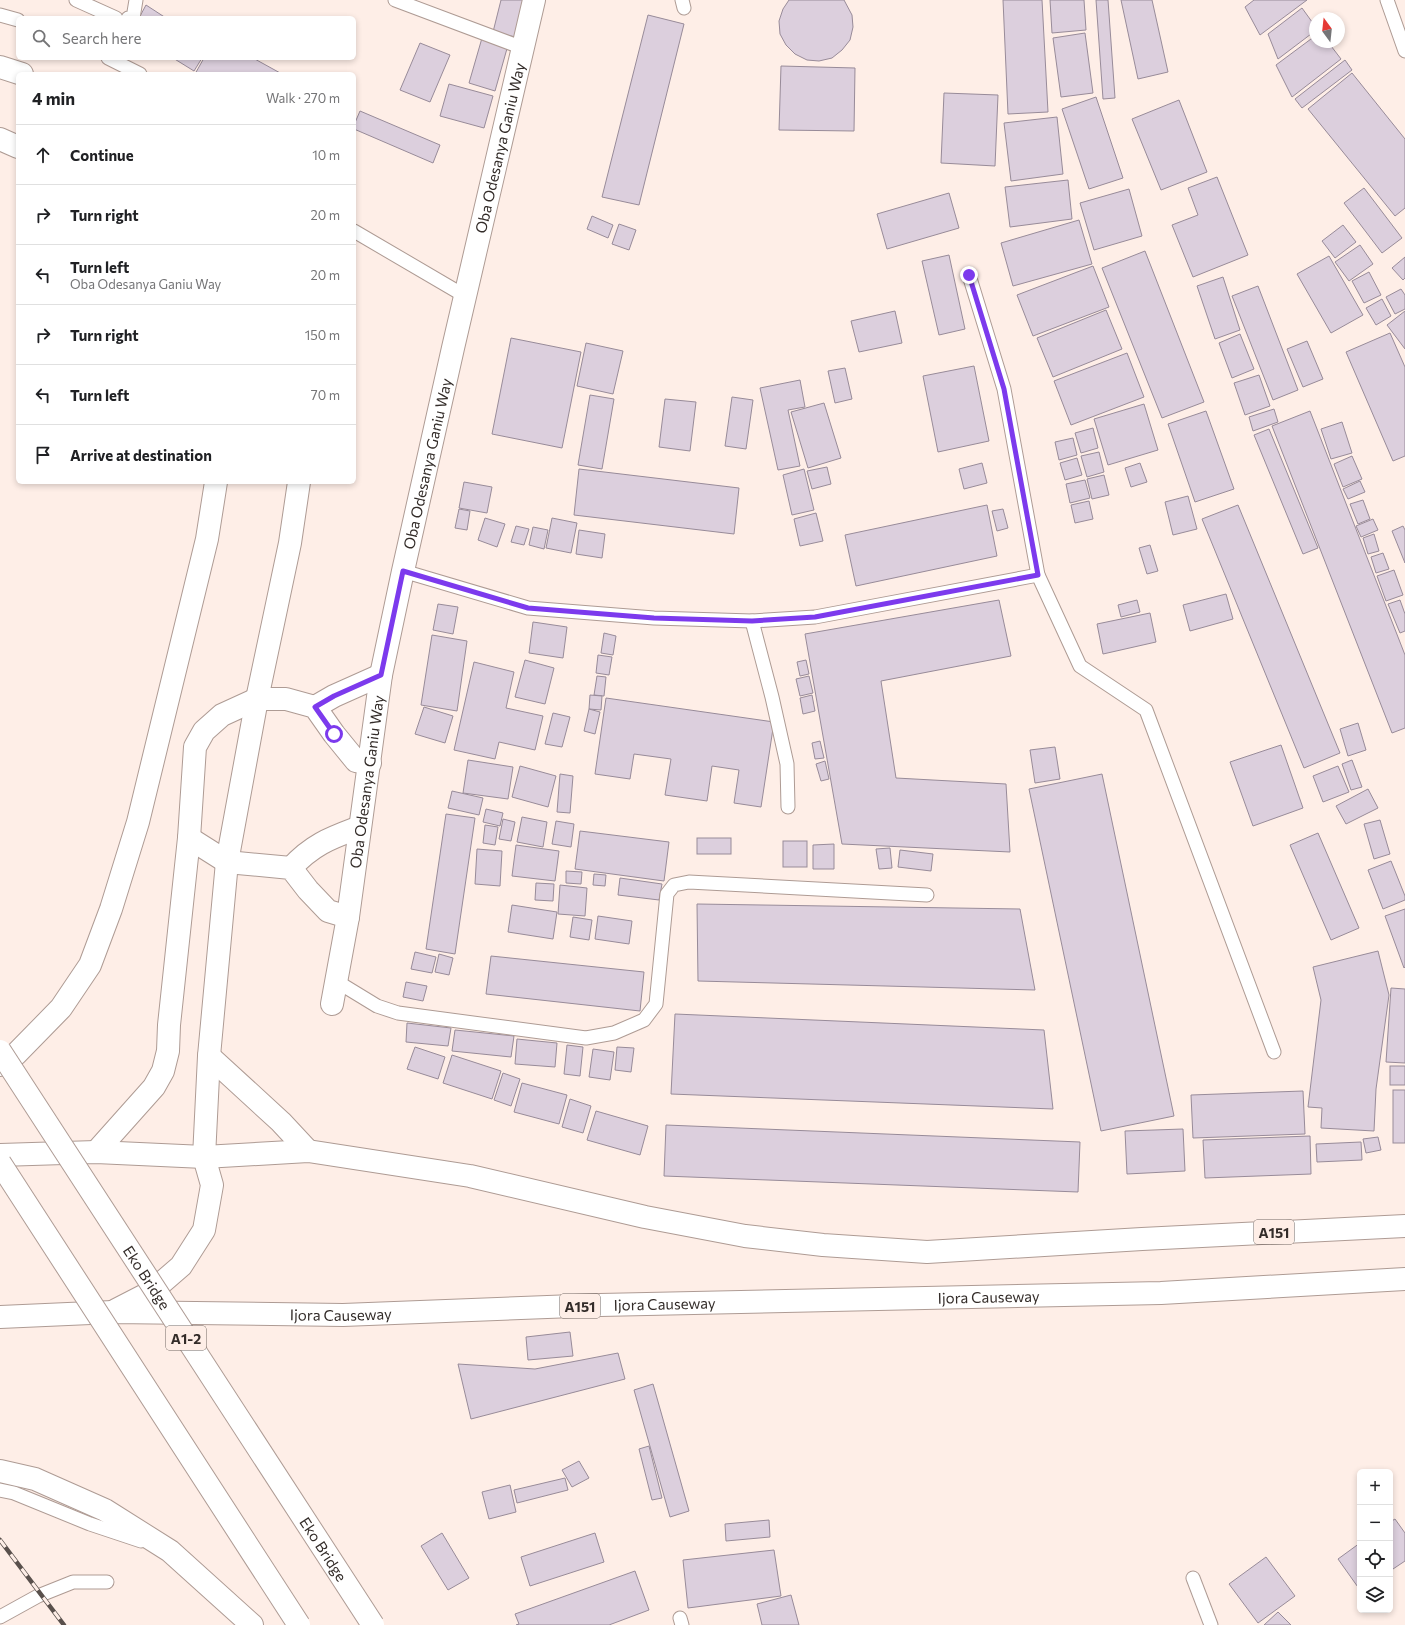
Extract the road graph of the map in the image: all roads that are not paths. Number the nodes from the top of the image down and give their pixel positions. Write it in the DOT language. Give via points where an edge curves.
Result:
graph roads {
  1 [pos="76,0"];
  2 [pos="136,0"];
  3 [pos="395,0"];
  4 [pos="534,0"];
  5 [pos="1387,0"];
  6 [pos="0,15"];
  7 [pos="112,16"];
  8 [pos="133,16"];
  9 [pos="16,19"];
  10 [pos="523,48"];
  11 [pos="1405,52"];
  12 [pos="112,60"];
  13 [pos="0,67"];
  14 [pos="16,72"];
  15 [pos="136,72"];
  16 [pos="0,139"];
  17 [pos="16,146"];
  18 [pos="356,232"];
  19 [pos="969,275"];
  20 [pos="465,296"];
  21 [pos="216,484"];
  22 [pos="299,484"];
  23 [pos="403,571"];
  24 [pos="1038,575"];
  25 [pos="752,621"];
  26 [pos="381,675"];
  27 [pos="257,699"];
  28 [pos="315,707"];
  29 [pos="370,763"];
  30 [pos="788,807"];
  31 [pos="360,827"];
  32 [pos="189,838"];
  33 [pos="227,862"];
  34 [pos="291,868"];
  35 [pos="927,894"];
  36 [pos="348,917"];
  37 [pos="336,981"];
  38 [pos="332,1004"];
  39 [pos="0,1051"];
  40 [pos="1274,1052"];
  41 [pos="209,1056"];
  42 [pos="0,1065"];
  43 [pos="308,1151"];
  44 [pos="96,1152"];
  45 [pos="0,1156"];
  46 [pos="204,1157"];
  47 [pos="0,1163"];
  48 [pos="1405,1226"];
  49 [pos="1405,1279"];
  50 [pos="113,1312"];
  51 [pos="0,1317"];
  52 [pos="0,1471"];
  53 [pos="0,1490"];
  54 [pos="170,1551"];
  55 [pos="1193,1578"];
  56 [pos="107,1582"];
  57 [pos="0,1617"];
  58 [pos="252,1625"];
  59 [pos="299,1625"];
  60 [pos="373,1625"];
  61 [pos="1211,1625"];
  1 -- 7 [label="lane"];
  2 -- 8 [label="lane"];
  3 -- 10 [label="lane"];
  4 -- 10 [label="main road, Oba Odesanya Ganiu Way"];
  5 -- 11 [label="lane"];
  6 -- 9 [label="lane"];
  10 -- 20 [label="main road, Oba Odesanya Ganiu Way"];
  12 -- 15 [label="lane"];
  13 -- 14 [label="main road"];
  16 -- 17 [label="main road"];
  18 -- 20 [label="lane"];
  19 -- 24 [label="lane" via="1004,389"];
  20 -- 23 [label="main road, Oba Odesanya Ganiu Way"];
  21 -- 42 [label="main road" via="207,539 138,822 111,910 90,964 61,1008 16,1054"];
  22 -- 27 [label="main road" via="290,543"];
  23 -- 25 [label="lane" via="528,608 654,618"];
  23 -- 26 [label="main road, Oba Odesanya Ganiu Way"];
  24 -- 25 [label="lane" via="815,617"];
  24 -- 40 [label="lane" via="1080,666 1146,710"];
  25 -- 30 [label="lane" via="787,764"];
  26 -- 28 [label="main road"];
  26 -- 29 [label="main road, Oba Odesanya Ganiu Way"];
  27 -- 28 [label="main road" via="286,699"];
  27 -- 32 [label="main road" via="222,715 204,731 195,747"];
  27 -- 33 [label="main road"];
  28 -- 29 [label="main road" via="356,761"];
  29 -- 31 [label="main road, Oba Odesanya Ganiu Way"];
  31 -- 34 [label="main road" via="324,841 311,849"];
  31 -- 36 [label="main road, Oba Odesanya Ganiu Way"];
  32 -- 33 [label="main road"];
  32 -- 44 [label="main road" via="168,1051 163,1071 154,1088"];
  33 -- 34 [label="main road"];
  33 -- 41 [label="main road"];
  34 -- 36 [label="main road" via="328,911"];
  35 -- 37 [label="lane" via="689,882 674,885 667,894 656,1004 644,1020 614,1033 586,1038 398,1013 377,1006"];
  36 -- 37 [label="main road, Oba Odesanya Ganiu Way"];
  37 -- 38 [label="main road, Oba Odesanya Ganiu Way"];
  39 -- 60 [label="main road, Eko Bridge / A1-2, bridge"];
  41 -- 43 [label="main road" via="281,1122"];
  41 -- 46 [label="main road"];
  43 -- 46 [label="main road, A151"];
  43 -- 48 [label="main road, A151" via="470,1176 645,1217 738,1235 823,1245 927,1252"];
  44 -- 45 [label="main road, A151"];
  44 -- 46 [label="main road, A151"];
  46 -- 50 [label="main road" via="212,1184 204,1230 181,1266 151,1292"];
  47 -- 59 [label="main road, bridge"];
  49 -- 50 [label="main road, Ijora Causeway / A151" via="1161,1293 593,1306 343,1315"];
  50 -- 51 [label="main road, Ijora Causeway / A151"];
  52 -- 54 [label="main road" via="35,1479 105,1510"];
  53 -- 54 [label="lane"];
  54 -- 58 [label="main road"];
  55 -- 61 [label="lane"];
  56 -- 57 [label="lane" via="73,1582 38,1596"];
}
